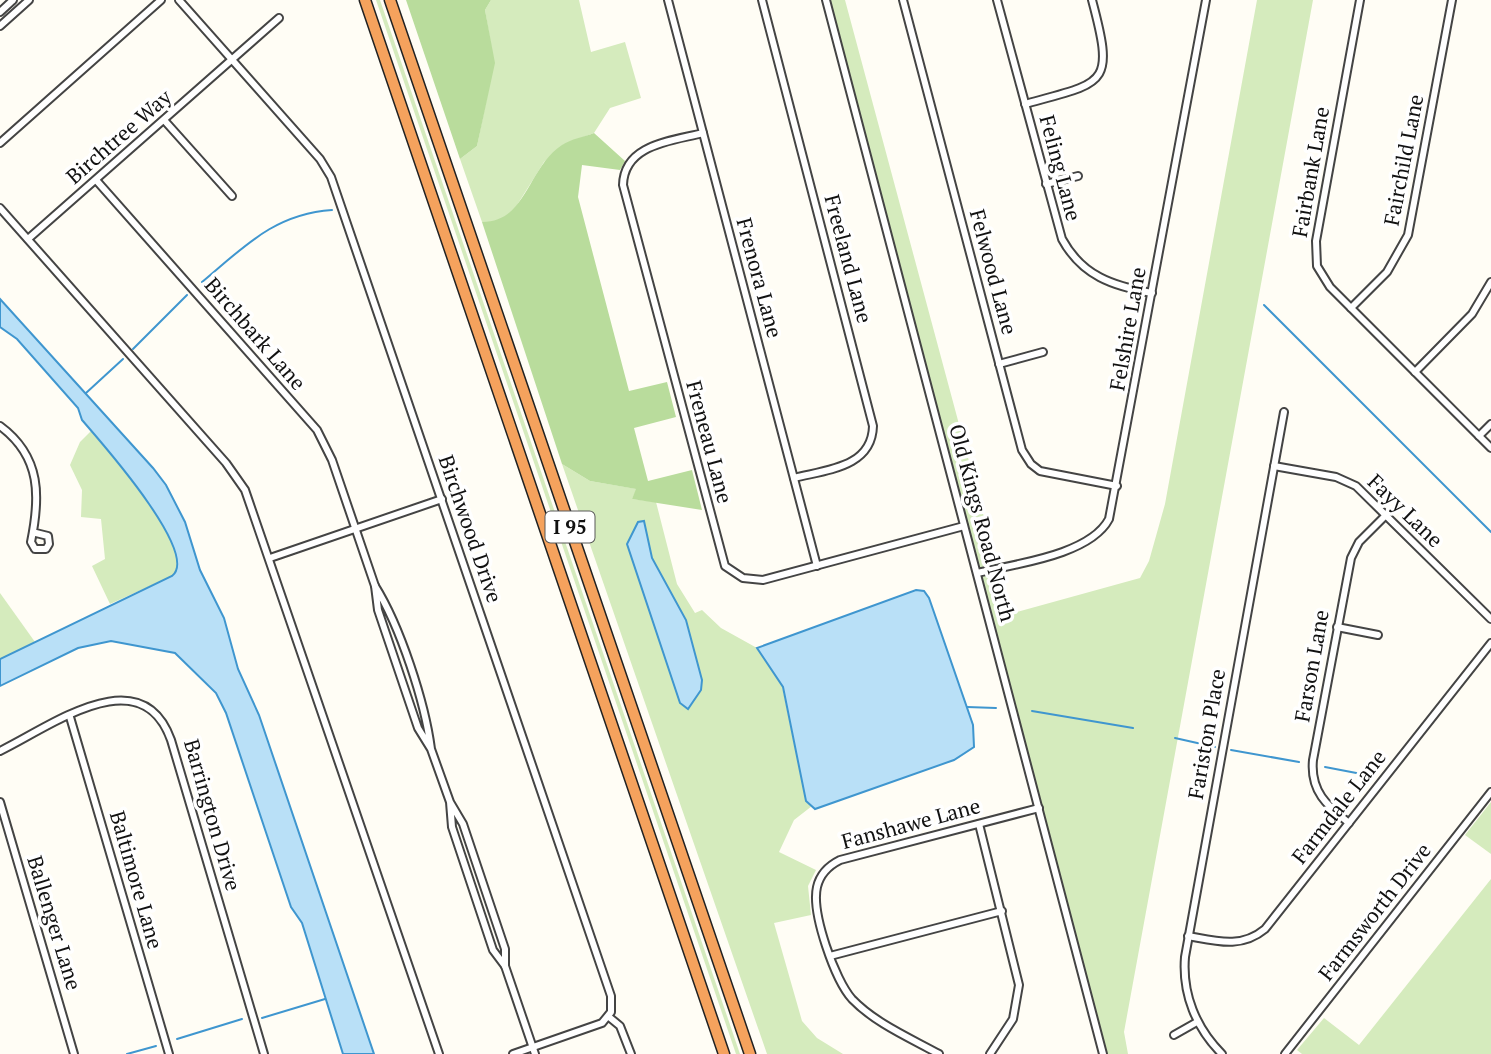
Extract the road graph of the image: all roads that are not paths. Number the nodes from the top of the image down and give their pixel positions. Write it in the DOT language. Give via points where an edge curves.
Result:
graph roads {
  1 [pos="13,0"];
  2 [pos="29,0"];
  3 [pos="161,0"];
  4 [pos="179,0"];
  5 [pos="365,0"];
  6 [pos="390,0"];
  7 [pos="668,0"];
  8 [pos="762,0"];
  9 [pos="826,0"];
  10 [pos="903,0"];
  11 [pos="997,0"];
  12 [pos="1091,0"];
  13 [pos="1206,0"];
  14 [pos="1360,0"];
  15 [pos="1452,0"];
  16 [pos="0,12"];
  17 [pos="279,18"];
  18 [pos="0,26"];
  19 [pos="232,60"];
  20 [pos="1025,104"];
  21 [pos="164,120"];
  22 [pos="703,133"];
  23 [pos="0,143"];
  24 [pos="1078,176"];
  25 [pos="96,180"];
  26 [pos="1046,184"];
  27 [pos="232,196"];
  28 [pos="0,208"];
  29 [pos="28,239"];
  30 [pos="1491,282"];
  31 [pos="1152,293"];
  32 [pos="1351,308"];
  33 [pos="1043,352"];
  34 [pos="999,364"];
  35 [pos="1415,372"];
  36 [pos="1284,412"];
  37 [pos="1491,424"];
  38 [pos="0,426"];
  39 [pos="1479,436"];
  40 [pos="1491,448"];
  41 [pos="1274,466"];
  42 [pos="794,478"];
  43 [pos="1117,486"];
  44 [pos="442,499"];
  45 [pos="1386,515"];
  46 [pos="964,526"];
  47 [pos="355,530"];
  48 [pos="36,533"];
  49 [pos="270,558"];
  50 [pos="817,566"];
  51 [pos="977,573"];
  52 [pos="1491,619"];
  53 [pos="1337,627"];
  54 [pos="1378,635"];
  55 [pos="1491,643"];
  56 [pos="70,717"];
  57 [pos="0,751"];
  58 [pos="1491,792"];
  59 [pos="0,802"];
  60 [pos="450,802"];
  61 [pos="1038,808"];
  62 [pos="1349,823"];
  63 [pos="979,824"];
  64 [pos="1002,911"];
  65 [pos="1188,936"];
  66 [pos="830,956"];
  67 [pos="505,966"];
  68 [pos="609,1017"];
  69 [pos="1197,1021"];
  70 [pos="1174,1035"];
  71 [pos="533,1051"];
  72 [pos="74,1054"];
  73 [pos="169,1054"];
  74 [pos="264,1054"];
  75 [pos="439,1054"];
  76 [pos="513,1054"];
  77 [pos="631,1054"];
  78 [pos="724,1054"];
  79 [pos="750,1054"];
  80 [pos="939,1054"];
  81 [pos="990,1054"];
  82 [pos="1103,1054"];
  83 [pos="1222,1054"];
  84 [pos="1285,1054"];
  1 -- 16 [label="street"];
  2 -- 18 [label="street"];
  3 -- 23 [label="street"];
  4 -- 19 [label="street, Birchwood Drive"];
  5 -- 78 [label="highway, I 95"];
  6 -- 79 [label="highway, I 95"];
  7 -- 22 [label="street, Frenora Lane"];
  8 -- 42 [label="street, Freeland Lane" via="873,426 870,443 858,459"];
  9 -- 46 [label="street, Old Kings Road North"];
  10 -- 34 [label="street, Felwood Lane"];
  11 -- 20 [label="street, Feling Lane"];
  12 -- 20 [label="street" via="1104,51 1098,76 1084,87"];
  13 -- 31 [label="street, Felshire Lane"];
  14 -- 32 [label="street, Fairbank Lane" via="1315,246 1321,274"];
  15 -- 32 [label="street, Fairchild Lane" via="1408,234 1387,272"];
  17 -- 19 [label="street, Birchtree Way"];
  19 -- 21 [label="street, Birchtree Way"];
  19 -- 44 [label="street, Birchwood Drive" via="329,173"];
  20 -- 26 [label="street, Feling Lane"];
  21 -- 25 [label="street, Birchtree Way"];
  21 -- 27 [label="street"];
  22 -- 42 [label="street, Frenora Lane"];
  22 -- 50 [label="street, Freneau Lane" via="637,154 625,170 625,196 723,562 737,575 755,581"];
  24 -- 26 [label="street"];
  25 -- 29 [label="street, Birchtree Way"];
  25 -- 47 [label="street, Birchbark Lane" via="317,430"];
  26 -- 31 [label="street, Feling Lane" via="1060,233 1080,263 1112,284"];
  28 -- 29 [label="street"];
  29 -- 49 [label="street" via="233,471 249,497"];
  30 -- 35 [label="street" via="1472,314"];
  31 -- 43 [label="street, Felshire Lane"];
  32 -- 35 [label="street, Fairbank Lane"];
  33 -- 34 [label="street"];
  34 -- 43 [label="street, Felwood Lane" via="1020,445 1031,464 1051,475"];
  35 -- 39 [label="street, Fairbank Lane"];
  36 -- 41 [label="street, Fariston Place"];
  37 -- 39 [label="street"];
  38 -- 48 [label="street" via="22,447 33,469"];
  39 -- 40 [label="street, Fairbank Lane"];
  41 -- 45 [label="street, Fayy Lane" via="1348,481"];
  41 -- 65 [label="street, Fariston Place"];
  42 -- 50 [label="street, Frenora Lane"];
  43 -- 51 [label="street, Felshire Lane" via="1107,524 1089,542"];
  44 -- 47 [label="street"];
  44 -- 68 [label="street, Birchwood Drive" via="611,996"];
  45 -- 52 [label="street, Fayy Lane"];
  45 -- 53 [label="street, Farson Lane" via="1352,554"];
  46 -- 50 [label="street, Freneau Lane"];
  46 -- 51 [label="street, Old Kings Road North"];
  47 -- 49 [label="street"];
  47 -- 60 [label="street, Birchbark Lane" via="388,608"];
  49 -- 75 [label="street"];
  51 -- 61 [label="street, Old Kings Road North"];
  53 -- 54 [label="street"];
  53 -- 62 [label="street, Farson Lane" via="1312,771 1321,798"];
  55 -- 62 [label="street, Farmdale Lane"];
  56 -- 57 [label="street, Barrington Drive"];
  56 -- 73 [label="street, Baltimore Lane"];
  56 -- 74 [label="street, Barrington Drive" via="101,702 124,699 149,708 167,728"];
  58 -- 84 [label="street, Farmsworth Drive"];
  59 -- 72 [label="street, Ballenger Lane"];
  60 -- 67 [label="street" via="463,824 505,949"];
  60 -- 67 [label="street" via="460,852 493,950"];
  61 -- 63 [label="street, Fanshawe Lane"];
  61 -- 82 [label="street, Old Kings Road North"];
  62 -- 65 [label="street, Farmdale Lane" via="1258,935 1232,943"];
  63 -- 64 [label="street"];
  63 -- 66 [label="street, Fanshawe Lane" via="827,867 816,894"];
  64 -- 66 [label="street"];
  64 -- 81 [label="street" via="1019,995 1011,1024"];
  65 -- 69 [label="street, Fariston Place" via="1185,979"];
  66 -- 80 [label="street, Fanshawe Lane" via="840,982 858,1005"];
  67 -- 71 [label="street"];
  68 -- 71 [label="street"];
  68 -- 77 [label="street" via="620,1026"];
  69 -- 70 [label="street"];
  69 -- 83 [label="street, Fariston Place"];
  71 -- 76 [label="street"];
}
